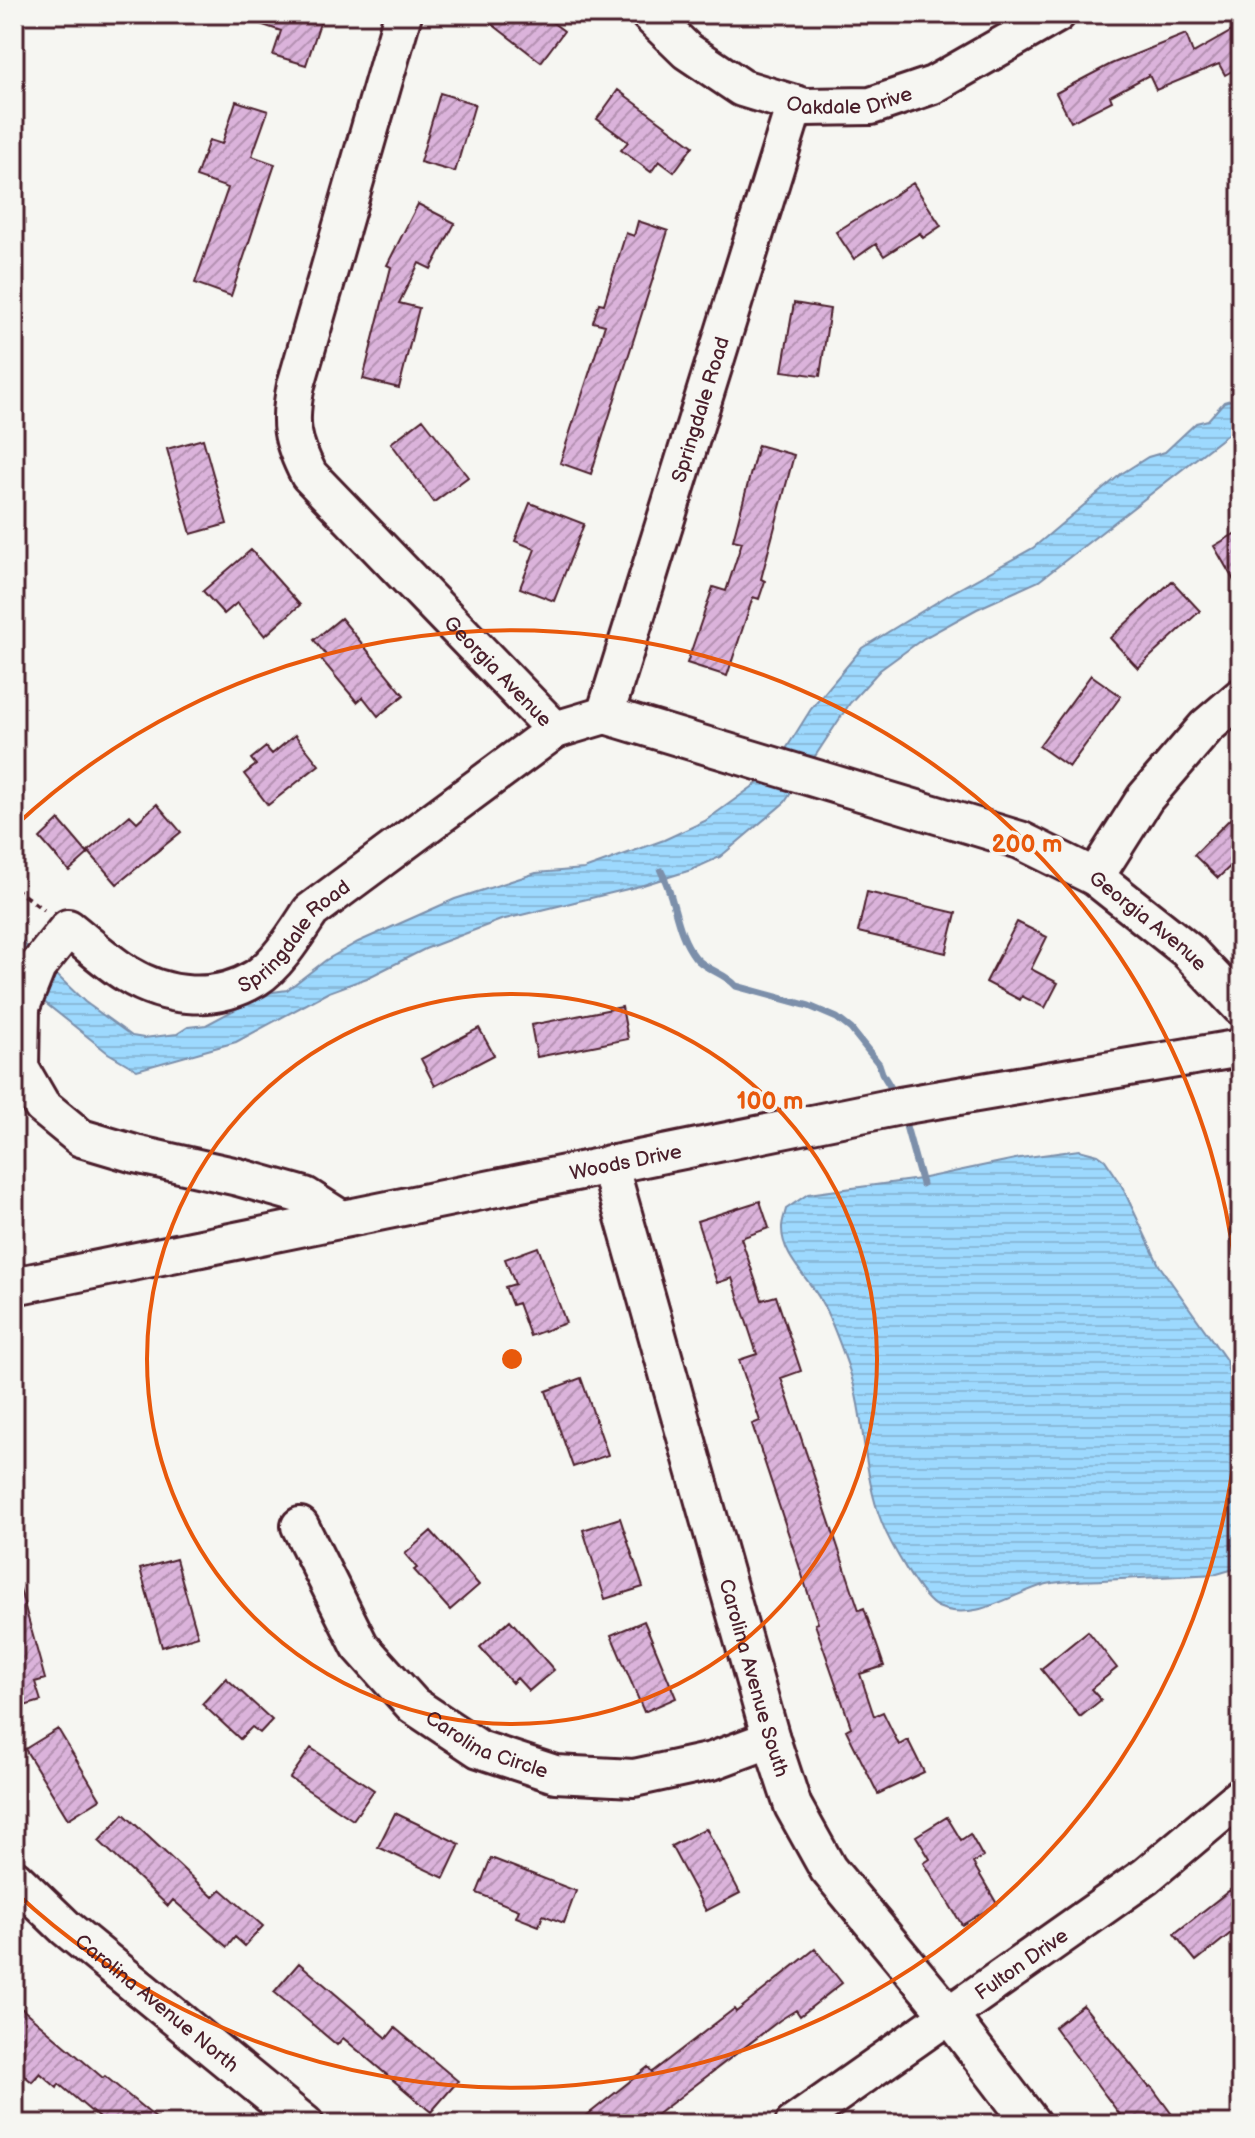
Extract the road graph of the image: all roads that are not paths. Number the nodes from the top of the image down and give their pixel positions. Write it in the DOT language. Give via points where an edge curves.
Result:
graph roads {
  1 [pos="403,14"];
  2 [pos="649,14"];
  3 [pos="1057,14"];
  4 [pos="795,104"];
  5 [pos="1241,697"];
  6 [pos="605,715"];
  7 [pos="555,730"];
  8 [pos="1095,877"];
  9 [pos="1241,1007"];
  10 [pos="1241,1048"];
  11 [pos="609,1164"];
  12 [pos="341,1219"];
  13 [pos="14,1286"];
  14 [pos="300,1526"];
  15 [pos="771,1739"];
  16 [pos="1241,1796"];
  17 [pos="14,1878"];
  18 [pos="948,2014"];
  19 [pos="305,2124"];
  20 [pos="794,2124"];
  21 [pos="1032,2124"];
  1 -- 7 [label="street, Georgia Avenue" via="296,385 290,416 295,447 309,475"];
  2 -- 4 [label="street, Oakdale Drive" via="687,51 742,88"];
  3 -- 4 [label="street, Oakdale Drive" via="933,85 871,106"];
  4 -- 6 [label="street, Springdale Road"];
  5 -- 8 [label="street" via="1206,727 1145,798"];
  6 -- 7 [label="street, Georgia Avenue"];
  6 -- 8 [label="street, Georgia Avenue" via="1020,840"];
  7 -- 12 [label="street, Springdale Road" via="311,911 257,978 214,995 169,994 60,939 25,991 20,1068 42,1106 81,1138 305,1196"];
  8 -- 9 [label="street, Georgia Avenue" via="1187,950"];
  10 -- 11 [label="street, Woods Drive" via="900,1106"];
  11 -- 12 [label="street, Woods Drive"];
  11 -- 15 [label="street, Carolina Avenue South"];
  12 -- 13 [label="street, Woods Drive"];
  14 -- 15 [label="street, Carolina Circle" via="360,1646 413,1705 479,1749 555,1774 634,1778 712,1761"];
  15 -- 18 [label="street, Carolina Avenue South" via="793,1806 828,1869"];
  16 -- 18 [label="street, Fulton Drive" via="1146,1876"];
  17 -- 19 [label="street, Carolina Avenue North" via="66,1928"];
  18 -- 20 [label="street, Fulton Drive"];
  18 -- 21 [label="street, Carolina Avenue South"];
}
